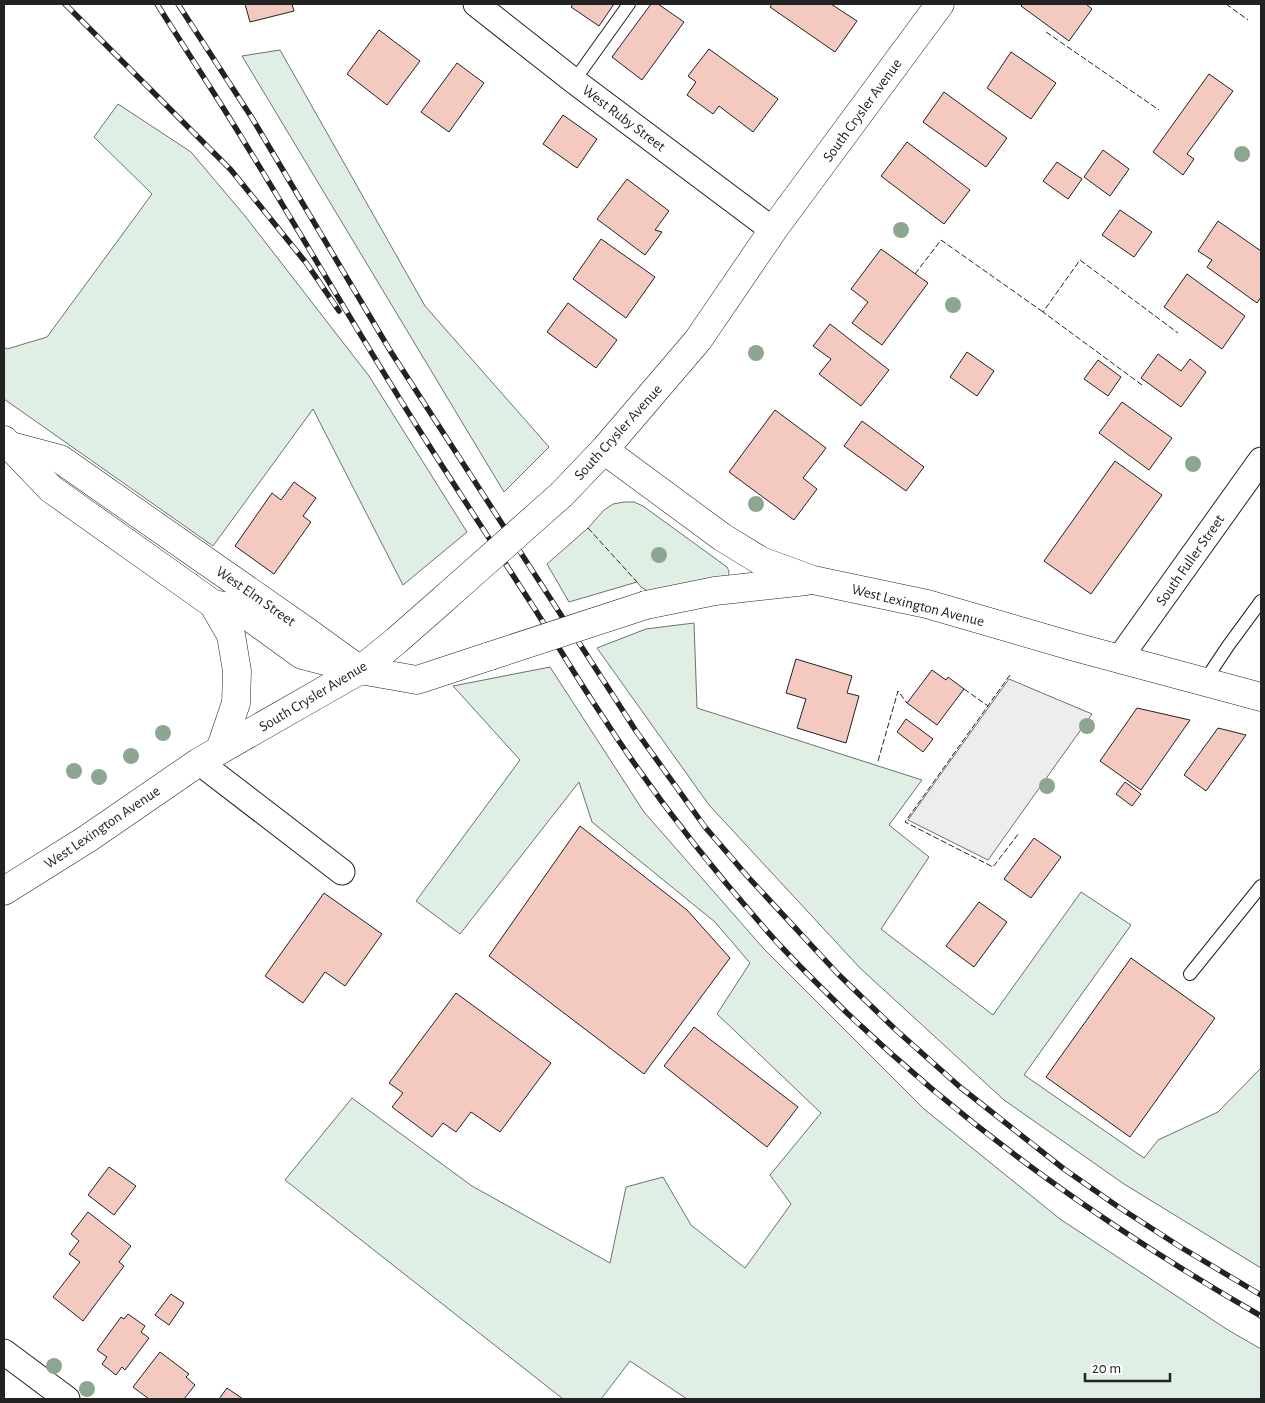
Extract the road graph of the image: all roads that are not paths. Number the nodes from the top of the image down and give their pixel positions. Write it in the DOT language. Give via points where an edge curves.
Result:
graph roads {
  1 [pos="476,4"];
  2 [pos="629,4"];
  3 [pos="940,4"];
  4 [pos="574,81"];
  5 [pos="773,230"];
  6 [pos="6,449"];
  7 [pos="604,450"];
  8 [pos="1261,460"];
  9 [pos="813,580"];
  10 [pos="1261,601"];
  11 [pos="214,604"];
  12 [pos="1119,659"];
  13 [pos="360,670"];
  14 [pos="1204,682"];
  15 [pos="1261,697"];
  16 [pos="210,756"];
  17 [pos="342,872"];
  18 [pos="7,882"];
  19 [pos="1261,886"];
  20 [pos="1190,974"];
  21 [pos="4,1352"];
  22 [pos="68,1399"];
  1 -- 4 [label="street, West Ruby Street"];
  2 -- 4 [label="lane"];
  3 -- 5 [label="main road, South Crysler Avenue"];
  4 -- 5 [label="street, West Ruby Street"];
  5 -- 7 [label="main road, South Crysler Avenue" via="698,340"];
  6 -- 11 [label="main road, West Elm Street" via="51,489"];
  6 -- 13 [label="main road, West Elm Street" via="60,458"];
  7 -- 9 [label="main road, West Lexington Avenue" via="722,537 761,561"];
  7 -- 13 [label="main road, South Crysler Avenue, bridge" via="562,494"];
  8 -- 12 [label="street, South Fuller Street"];
  9 -- 12 [label="main road, West Lexington Avenue" via="926,604"];
  9 -- 13 [label="main road, bridge" via="714,590 646,605 417,680"];
  10 -- 14 [label="lane"];
  11 -- 13 [label="main road, West Elm Street" via="237,608 302,655"];
  11 -- 16 [label="main road, West Elm Street" via="231,635 237,671 236,703"];
  12 -- 14 [label="main road, West Lexington Avenue"];
  13 -- 16 [label="main road, South Crysler Avenue"];
  14 -- 15 [label="main road, West Lexington Avenue"];
  16 -- 17 [label="street"];
  16 -- 18 [label="main road, West Lexington Avenue" via="87,839"];
  19 -- 20 [label="lane"];
  21 -- 22 [label="street"];
}
